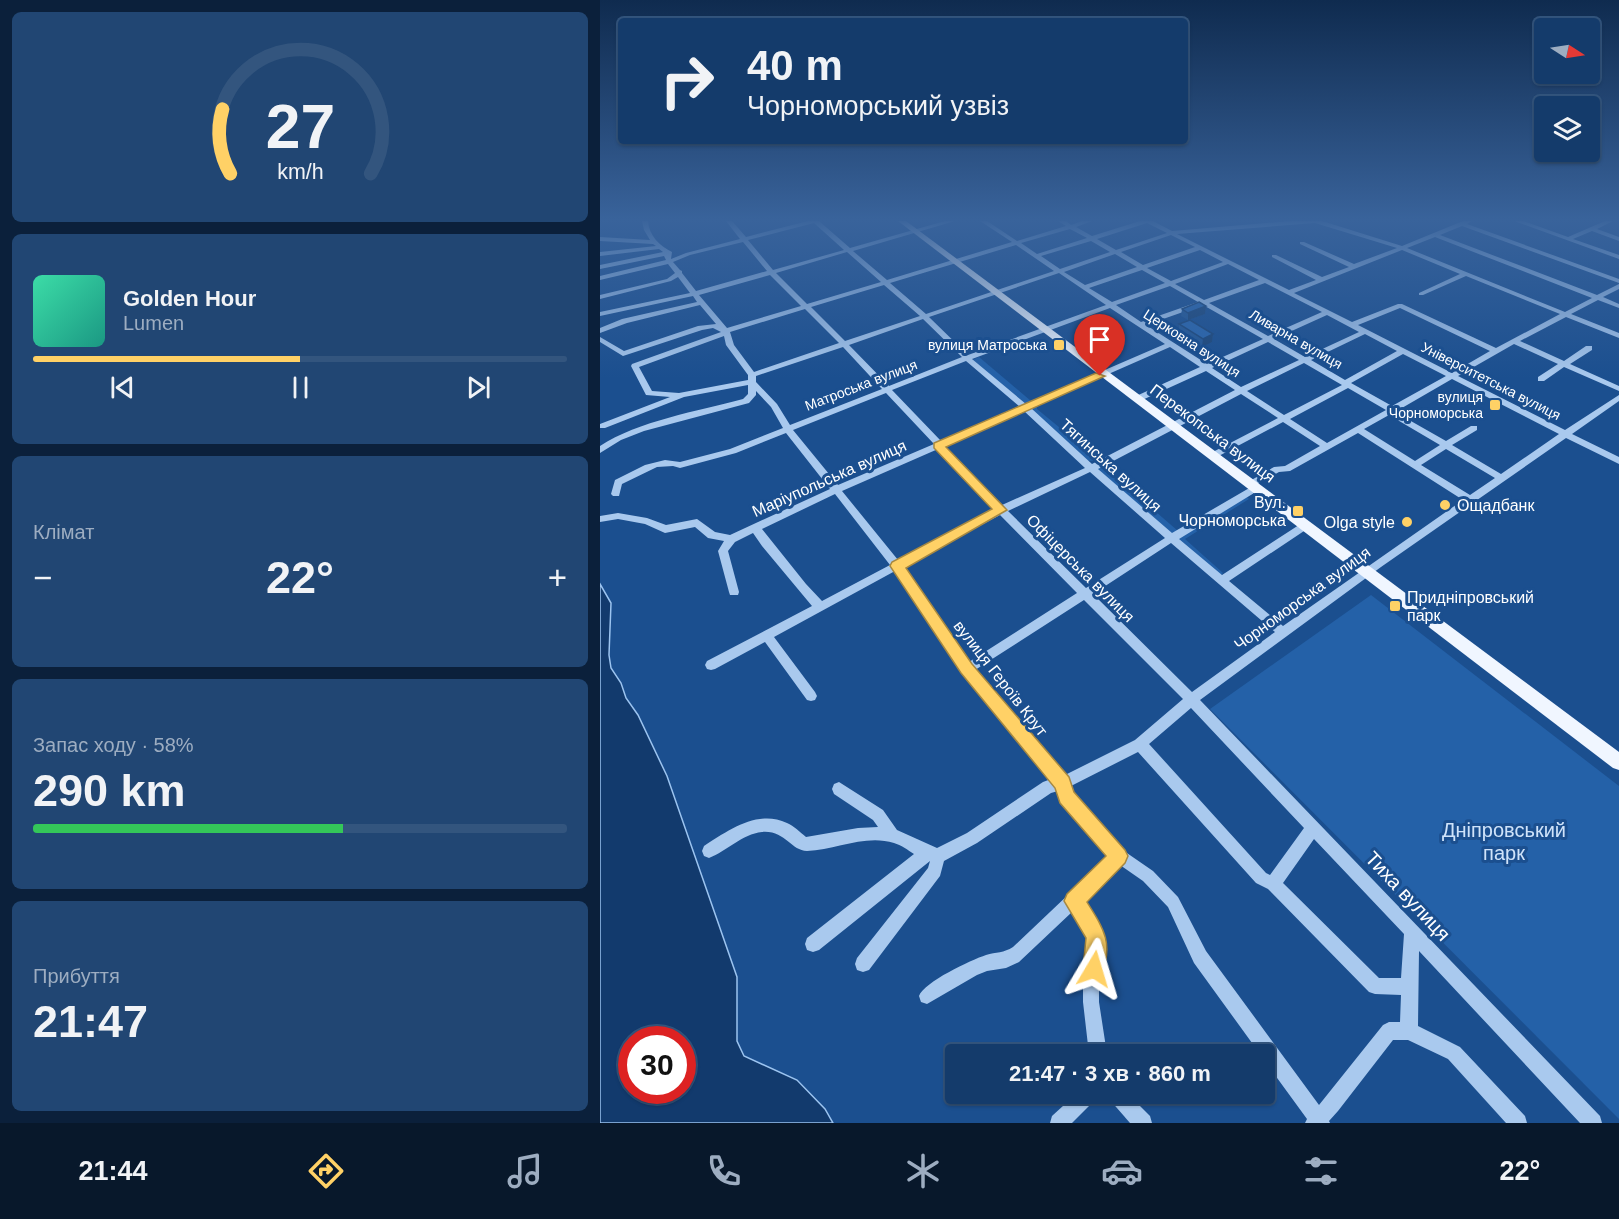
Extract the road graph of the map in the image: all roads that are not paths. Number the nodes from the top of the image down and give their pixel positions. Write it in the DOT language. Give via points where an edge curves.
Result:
graph roads {
  1 [pos="678,273"];
  2 [pos="681,273"];
  3 [pos="766,273"];
  4 [pos="772,273"];
  5 [pos="874,273"];
  6 [pos="912,273"];
  7 [pos="970,273"];
  8 [pos="1055,273"];
  9 [pos="1062,273"];
  10 [pos="1121,273"];
  11 [pos="1155,273"];
  12 [pos="1197,273"];
  13 [pos="1250,273"];
  14 [pos="1309,273"];
  15 [pos="1334,273"];
  16 [pos="1536,273"];
  17 [pos="1599,273"];
  18 [pos="1465,274"];
  19 [pos="1320,279"];
  20 [pos="1264,280"];
  21 [pos="1619,281"];
  22 [pos="883,282"];
  23 [pos="1171,283"];
  24 [pos="1084,286"];
  25 [pos="1619,286"];
  26 [pos="995,292"];
  27 [pos="1288,293"];
  28 [pos="694,294"];
  29 [pos="1421,294"];
  30 [pos="600,297"];
  31 [pos="1597,297"];
  32 [pos="1204,302"];
  33 [pos="700,303"];
  34 [pos="1112,305"];
  35 [pos="1619,306"];
  36 [pos="806,307"];
  37 [pos="1326,313"];
  38 [pos="600,314"];
  39 [pos="1565,314"];
  40 [pos="925,317"];
  41 [pos="1141,324"];
  42 [pos="1352,326"];
  43 [pos="1045,330"];
  44 [pos="600,331"];
  45 [pos="726,331"];
  46 [pos="1364,332"];
  47 [pos="1619,336"];
  48 [pos="600,339"];
  49 [pos="1268,339"];
  50 [pos="1515,342"];
  51 [pos="843,343"];
  52 [pos="1171,344"];
  53 [pos="1589,348"];
  54 [pos="1402,351"];
  55 [pos="1496,351"];
  56 [pos="967,358"];
  57 [pos="1305,359"];
  58 [pos="1564,365"];
  59 [pos="1206,366"];
  60 [pos="1104,374"];
  61 [pos="1451,376"];
  62 [pos="752,379"];
  63 [pos="1541,379"];
  64 [pos="1346,384"];
  65 [pos="1619,389"];
  66 [pos="886,390"];
  67 [pos="1242,390"];
  68 [pos="682,395"];
  69 [pos="1619,397"];
  70 [pos="1137,399"];
  71 [pos="1026,408"];
  72 [pos="1391,411"];
  73 [pos="1283,418"];
  74 [pos="602,426"];
  75 [pos="1173,426"];
  76 [pos="787,428"];
  77 [pos="1474,428"];
  78 [pos="1358,429"];
  79 [pos="1566,433"];
  80 [pos="938,446"];
  81 [pos="1447,446"];
  82 [pos="1327,447"];
  83 [pos="600,450"];
  84 [pos="1212,456"];
  85 [pos="1619,461"];
  86 [pos="1416,464"];
  87 [pos="1092,468"];
  88 [pos="1501,478"];
  89 [pos="1253,486"];
  90 [pos="836,490"];
  91 [pos="616,494"];
  92 [pos="1471,500"];
  93 [pos="1000,510"];
  94 [pos="600,519"];
  95 [pos="1306,525"];
  96 [pos="756,528"];
  97 [pos="1172,538"];
  98 [pos="731,539"];
  99 [pos="897,566"];
  100 [pos="1366,572"];
  101 [pos="1221,581"];
  102 [pos="734,592"];
  103 [pos="1086,594"];
  104 [pos="822,608"];
  105 [pos="1283,632"];
  106 [pos="767,636"];
  107 [pos="711,665"];
  108 [pos="967,669"];
  109 [pos="811,696"];
  110 [pos="1191,700"];
  111 [pos="1140,744"];
  112 [pos="1619,762"];
  113 [pos="1063,783"];
  114 [pos="839,789"];
  115 [pos="1313,828"];
  116 [pos="892,835"];
  117 [pos="709,851"];
  118 [pos="932,855"];
  119 [pos="1119,856"];
  120 [pos="1273,884"];
  121 [pos="1074,901"];
  122 [pos="1412,931"];
  123 [pos="813,944"];
  124 [pos="863,964"];
  125 [pos="1408,987"];
  126 [pos="927,996"];
  127 [pos="1409,1031"];
  128 [pos="1097,1044"];
  129 [pos="1079,1104"];
  130 [pos="1125,1104"];
  131 [pos="1317,1121"];
  132 [pos="1059,1123"];
  133 [pos="1143,1123"];
  134 [pos="1518,1123"];
  135 [pos="1593,1123"];
  1 -- 30 [label="street" via="669,280"];
  2 -- 28 [label="street, вулиця Героїв Крут"];
  3 -- 28 [label="street"];
  4 -- 36 [label="street, Офіцерська вулиця"];
  5 -- 22 [label="street, Тягинська вулиця"];
  6 -- 22 [label="street"];
  7 -- 26 [label="main road, Перекопська вулиця"];
  8 -- 26 [label="street"];
  9 -- 24 [label="street, Церковна вулиця"];
  10 -- 24 [label="street"];
  11 -- 23 [label="street, Ливарна вулиця"];
  12 -- 23 [label="street, Матроська вулиця"];
  13 -- 20 [label="street, Університетська вулиця"];
  14 -- 19 [label="street"];
  15 -- 19 [label="street"];
  16 -- 31 [label="street"];
  17 -- 21 [label="street"];
  18 -- 29 [label="street"];
  18 -- 39 [label="street"];
  19 -- 27 [label="street"];
  20 -- 27 [label="street, Університетська вулиця"];
  20 -- 32 [label="street"];
  22 -- 36 [label="street"];
  22 -- 40 [label="street, Тягинська вулиця"];
  23 -- 32 [label="street, Ливарна вулиця"];
  23 -- 34 [label="street, Матроська вулиця"];
  24 -- 34 [label="street, Церковна вулиця"];
  25 -- 31 [label="street"];
  26 -- 40 [label="street"];
  26 -- 43 [label="main road, Перекопська вулиця"];
  27 -- 37 [label="street, Університетська вулиця"];
  28 -- 33 [label="street, вулиця Героїв Крут"];
  28 -- 38 [label="street"];
  31 -- 35 [label="street"];
  31 -- 39 [label="street"];
  32 -- 41 [label="street"];
  32 -- 49 [label="street, Ливарна вулиця"];
  33 -- 44 [label="street"];
  33 -- 45 [label="street, вулиця Героїв Крут"];
  34 -- 41 [label="street, Церковна вулиця"];
  34 -- 43 [label="street, Матроська вулиця"];
  36 -- 45 [label="street"];
  36 -- 51 [label="street, Офіцерська вулиця"];
  37 -- 42 [label="street, Університетська вулиця"];
  37 -- 49 [label="street"];
  39 -- 47 [label="street"];
  39 -- 50 [label="street"];
  40 -- 51 [label="street"];
  40 -- 56 [label="street, Тягинська вулиця"];
  41 -- 52 [label="street, Церковна вулиця"];
  42 -- 46 [label="street, Університетська вулиця"];
  42 -- 55 [label="street, Університетська вулиця" via="1400,305"];
  43 -- 56 [label="street, Матроська вулиця"];
  43 -- 60 [label="main road, Перекопська вулиця"];
  45 -- 48 [label="street" via="708,326 623,354"];
  45 -- 62 [label="street, вулиця Героїв Крут" via="730,345"];
  45 -- 68 [label="street" via="635,366 649,393"];
  46 -- 54 [label="street, Університетська вулиця"];
  46 -- 57 [label="street"];
  49 -- 57 [label="street, Ливарна вулиця"];
  49 -- 59 [label="street"];
  50 -- 55 [label="street"];
  50 -- 58 [label="street"];
  51 -- 62 [label="street"];
  51 -- 66 [label="street, Офіцерська вулиця"];
  52 -- 59 [label="street, Церковна вулиця"];
  52 -- 60 [label="street, Маріупольська вулиця"];
  53 -- 58 [label="street"];
  54 -- 61 [label="street, Університетська вулиця"];
  54 -- 64 [label="street"];
  55 -- 61 [label="street"];
  56 -- 66 [label="street, Матроська вулиця"];
  56 -- 71 [label="street, Тягинська вулиця"];
  57 -- 64 [label="street, Ливарна вулиця"];
  57 -- 67 [label="street"];
  58 -- 63 [label="street"];
  58 -- 65 [label="street"];
  59 -- 67 [label="street, Церковна вулиця"];
  59 -- 70 [label="street"];
  60 -- 70 [label="main road, Перекопська вулиця"];
  60 -- 71 [label="street, Маріупольська вулиця"];
  61 -- 72 [label="street"];
  61 -- 79 [label="street, Університетська вулиця"];
  62 -- 68 [label="street"];
  62 -- 76 [label="street, вулиця Героїв Крут"];
  62 -- 83 [label="street" via="752,395 746,401 641,429"];
  64 -- 72 [label="street, Ливарна вулиця"];
  64 -- 73 [label="street"];
  66 -- 76 [label="street, Матроська вулиця"];
  66 -- 80 [label="street, Офіцерська вулиця"];
  67 -- 73 [label="street, Церковна вулиця"];
  67 -- 75 [label="street"];
  68 -- 74 [label="street"];
  69 -- 79 [label="street, Чорноморська вулиця"];
  70 -- 75 [label="main road, Перекопська вулиця"];
  71 -- 80 [label="street, Маріупольська вулиця"];
  71 -- 87 [label="street, Тягинська вулиця"];
  72 -- 78 [label="street"];
  72 -- 81 [label="street, Ливарна вулиця"];
  73 -- 82 [label="street, Церковна вулиця"];
  73 -- 84 [label="street"];
  75 -- 84 [label="main road, Перекопська вулиця"];
  75 -- 87 [label="street"];
  76 -- 90 [label="street, вулиця Героїв Крут"];
  76 -- 91 [label="street, Матроська вулиця" via="733,450 680,465 659,464 629,475 618,482"];
  77 -- 81 [label="street"];
  78 -- 82 [label="street"];
  78 -- 86 [label="street"];
  79 -- 85 [label="street, Університетська вулиця"];
  79 -- 88 [label="street, Чорноморська вулиця"];
  80 -- 90 [label="street, Маріупольська вулиця"];
  80 -- 93 [label="street, Офіцерська вулиця"];
  81 -- 86 [label="street"];
  81 -- 88 [label="street, Ливарна вулиця"];
  82 -- 89 [label="street" via="1287,469 1277,469"];
  84 -- 89 [label="main road, Перекопська вулиця"];
  86 -- 92 [label="street"];
  87 -- 93 [label="street"];
  87 -- 97 [label="street, Тягинська вулиця"];
  88 -- 92 [label="street, Чорноморська вулиця"];
  89 -- 95 [label="main road, Перекопська вулиця"];
  89 -- 97 [label="street"];
  90 -- 96 [label="street, Маріупольська вулиця"];
  90 -- 99 [label="street, вулиця Героїв Крут"];
  92 -- 100 [label="street, Чорноморська вулиця"];
  93 -- 99 [label="street"];
  93 -- 103 [label="street, Офіцерська вулиця"];
  94 -- 98 [label="street" via="618,516 665,529 697,523 712,535"];
  95 -- 100 [label="main road, Перекопська вулиця"];
  95 -- 101 [label="street"];
  96 -- 98 [label="street, Маріупольська вулиця"];
  96 -- 104 [label="street" via="809,598"];
  97 -- 101 [label="street, Тягинська вулиця"];
  97 -- 103 [label="street"];
  98 -- 102 [label="street" via="723,551"];
  99 -- 104 [label="street"];
  99 -- 108 [label="street, вулиця Героїв Крут"];
  100 -- 105 [label="street, Чорноморська вулиця"];
  100 -- 112 [label="main road, Перекопська вулиця"];
  101 -- 105 [label="street, Тягинська вулиця"];
  103 -- 108 [label="street"];
  103 -- 110 [label="street, Офіцерська вулиця"];
  104 -- 106 [label="street"];
  105 -- 110 [label="street, Чорноморська вулиця"];
  106 -- 107 [label="street"];
  106 -- 109 [label="street"];
  108 -- 113 [label="street, вулиця Героїв Крут"];
  110 -- 111 [label="street, Чорноморська вулиця"];
  110 -- 115 [label="street, Тиха вулиця"];
  111 -- 113 [label="street, Чорноморська вулиця"];
  111 -- 120 [label="street" via="1261,878"];
  113 -- 118 [label="street, Чорноморська вулиця" via="1048,787 972,837"];
  113 -- 119 [label="street, вулиця Героїв Крут" via="1067,797"];
  114 -- 116 [label="street" via="878,815"];
  115 -- 120 [label="street"];
  115 -- 122 [label="street, Тиха вулиця"];
  116 -- 117 [label="street" via="805,844 779,827 757,826 748,827"];
  116 -- 118 [label="street"];
  118 -- 123 [label="street, Чорноморська вулиця"];
  118 -- 124 [label="street" via="935,871"];
  119 -- 121 [label="street"];
  119 -- 131 [label="street, вулиця Героїв Крут" via="1148,876 1173,902 1200,957"];
  120 -- 125 [label="street" via="1375,986"];
  121 -- 126 [label="street" via="1019,953 1006,961 989,962 968,971"];
  121 -- 128 [label="street" via="1098,942 1091,981"];
  122 -- 125 [label="street"];
  122 -- 135 [label="street, Тиха вулиця"];
  125 -- 127 [label="street"];
  127 -- 131 [label="street" via="1389,1031"];
  127 -- 134 [label="street" via="1454,1053"];
  129 -- 132 [label="street"];
  130 -- 133 [label="street"];
}
